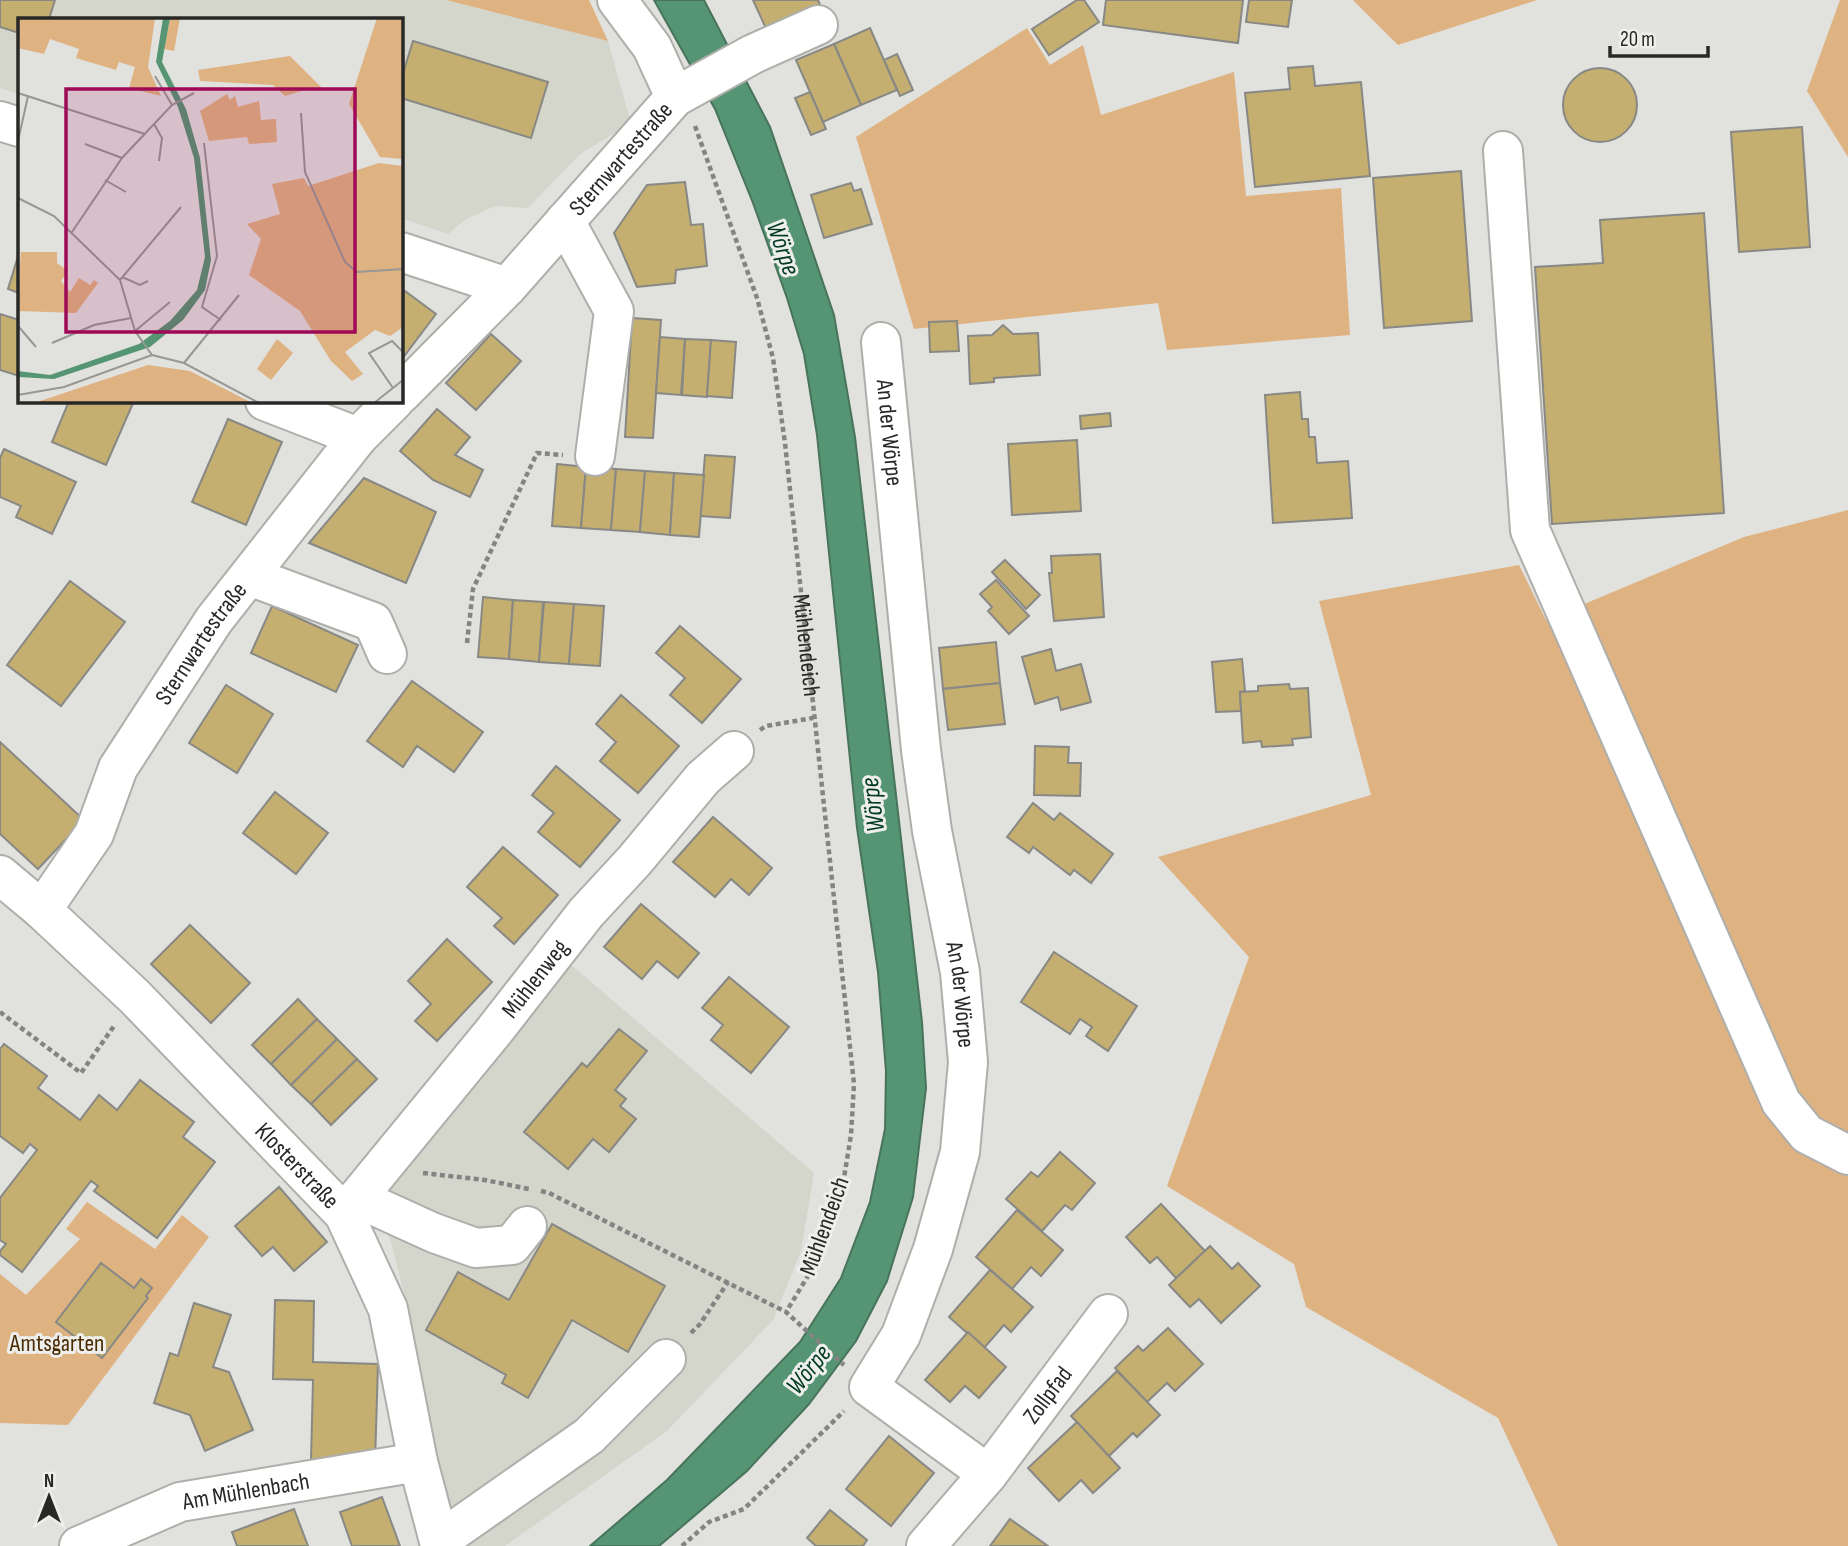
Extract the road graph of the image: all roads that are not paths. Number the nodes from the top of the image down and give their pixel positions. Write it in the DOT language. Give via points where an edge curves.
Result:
graph roads {
  1 [pos="617,0"];
  2 [pos="818,25"];
  3 [pos="684,92"];
  4 [pos="0,121"];
  5 [pos="18,127"];
  6 [pos="1503,151"];
  7 [pos="565,221"];
  8 [pos="402,252"];
  9 [pos="507,287"];
  10 [pos="881,342"];
  11 [pos="402,393"];
  12 [pos="268,402"];
  13 [pos="393,402"];
  14 [pos="358,437"];
  15 [pos="595,456"];
  16 [pos="249,576"];
  17 [pos="387,654"];
  18 [pos="734,751"];
  19 [pos="0,875"];
  20 [pos="42,910"];
  21 [pos="1848,1155"];
  22 [pos="351,1206"];
  23 [pos="527,1226"];
  24 [pos="1108,1314"];
  25 [pos="666,1359"];
  26 [pos="418,1462"];
  27 [pos="988,1474"];
  28 [pos="441,1543"];
  29 [pos="79,1546"];
  30 [pos="926,1546"];
  1 -- 3 [label="street"];
  2 -- 3 [label="street, Sternwartestraße"];
  3 -- 7 [label="street, Sternwartestraße"];
  4 -- 5 [label="street"];
  6 -- 21 [label="street" via="1530,530 1781,1102 1807,1134"];
  7 -- 9 [label="street, Sternwartestraße"];
  7 -- 15 [label="street, Sternwartestraße" via="614,311"];
  8 -- 9 [label="street"];
  9 -- 11 [label="street, Sternwartestraße"];
  10 -- 27 [label="street, An der Wörpe" via="921,750 960,972 968,1062 960,1152 933,1249 901,1335 857,1376"];
  12 -- 14 [label="street"];
  13 -- 14 [label="street, Sternwartestraße"];
  14 -- 16 [label="street, Sternwartestraße"];
  16 -- 17 [label="street" via="373,622"];
  16 -- 20 [label="street, Sternwartestraße" via="214,620 118,768 94,834"];
  18 -- 22 [label="street, Mühlenweg" via="704,778 586,913"];
  19 -- 20 [label="street, Klosterstraße"];
  20 -- 22 [label="street, Klosterstraße"];
  22 -- 23 [label="street" via="476,1248 512,1245"];
  22 -- 26 [label="street, Klosterstraße" via="388,1309"];
  24 -- 27 [label="street, Zollpfad"];
  25 -- 28 [label="street" via="589,1436"];
  26 -- 28 [label="street, Klosterstraße"];
  26 -- 29 [label="street, Am Mühlenbach" via="180,1502"];
  27 -- 30 [label="street, Zollpfad"];
}
